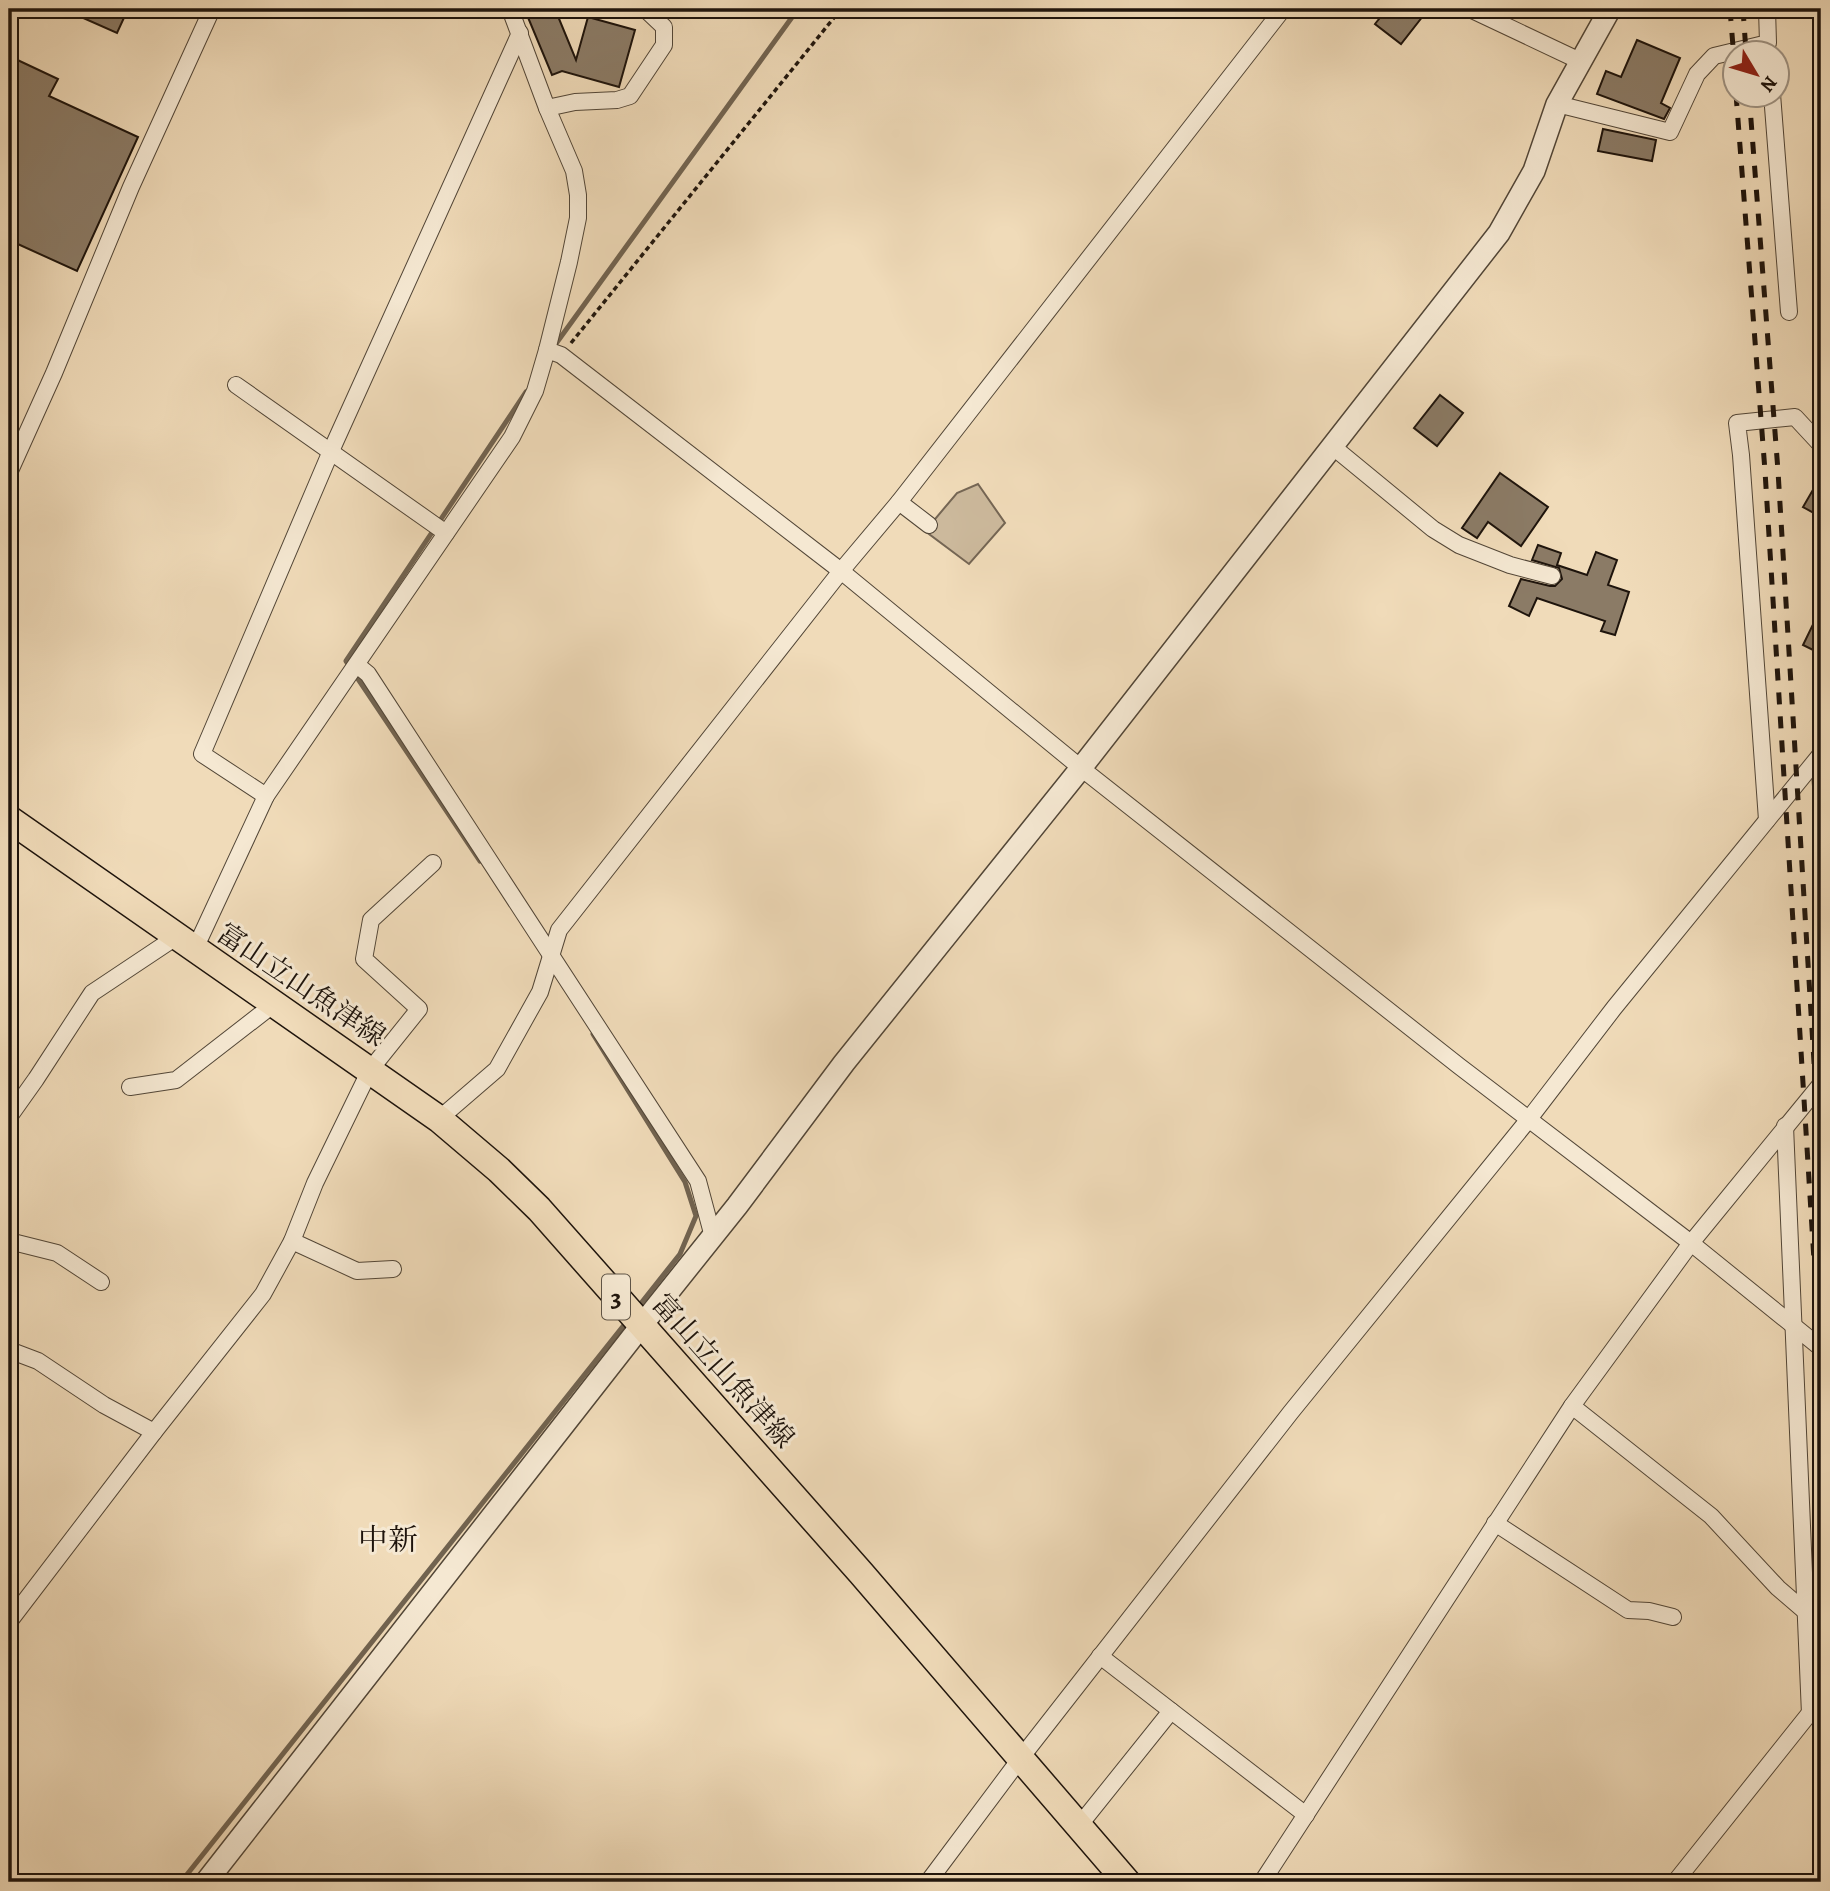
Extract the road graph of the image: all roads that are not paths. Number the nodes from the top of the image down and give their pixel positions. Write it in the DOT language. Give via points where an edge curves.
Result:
graph roads {
  1 [pos="212,9"];
  2 [pos="510,9"];
  3 [pos="645,9"];
  4 [pos="1283,9"];
  5 [pos="1470,9"];
  6 [pos="1610,9"];
  7 [pos="1767,9"];
  8 [pos="520,33"];
  9 [pos="1768,38"];
  10 [pos="1722,55"];
  11 [pos="1580,61"];
  12 [pos="1557,104"];
  13 [pos="547,108"];
  14 [pos="1773,108"];
  15 [pos="1789,312"];
  16 [pos="554,352"];
  17 [pos="236,385"];
  18 [pos="1821,444"];
  19 [pos="1332,446"];
  20 [pos="331,451"];
  21 [pos="9,473"];
  22 [pos="899,502"];
  23 [pos="929,525"];
  24 [pos="446,533"];
  25 [pos="841,571"];
  26 [pos="1552,576"];
  27 [pos="358,664"];
  28 [pos="1820,756"];
  29 [pos="1081,768"];
  30 [pos="1821,786"];
  31 [pos="266,796"];
  32 [pos="9,819"];
  33 [pos="1768,820"];
  34 [pos="433,863"];
  35 [pos="185,944"];
  36 [pos="551,952"];
  37 [pos="274,1004"];
  38 [pos="370,1070"];
  39 [pos="1821,1084"];
  40 [pos="130,1087"];
  41 [pos="9,1117"];
  42 [pos="439,1119"];
  43 [pos="1529,1119"];
  44 [pos="1785,1126"];
  45 [pos="713,1237"];
  46 [pos="9,1241"];
  47 [pos="292,1241"];
  48 [pos="1691,1243"];
  49 [pos="393,1269"];
  50 [pos="101,1282"];
  51 [pos="641,1326"];
  52 [pos="1795,1327"];
  53 [pos="1821,1348"];
  54 [pos="9,1350"];
  55 [pos="1572,1406"];
  56 [pos="154,1432"];
  57 [pos="1495,1523"];
  58 [pos="1804,1610"];
  59 [pos="1673,1617"];
  60 [pos="9,1622"];
  61 [pos="1821,1625"];
  62 [pos="1100,1656"];
  63 [pos="1821,1699"];
  64 [pos="1171,1711"];
  65 [pos="1810,1714"];
  66 [pos="1020,1759"];
  67 [pos="1306,1815"];
  68 [pos="1079,1827"];
  69 [pos="206,1882"];
  70 [pos="928,1882"];
  71 [pos="1127,1882"];
  72 [pos="1262,1882"];
  73 [pos="1675,1882"];
  1 -- 21 [label="street"];
  2 -- 8 [label="street"];
  3 -- 13 [label="street" via="664,27 664,44 630,96"];
  4 -- 22 [label="street"];
  5 -- 11 [label="street"];
  6 -- 11 [label="street"];
  7 -- 9 [label="street"];
  8 -- 13 [label="street"];
  8 -- 20 [label="street"];
  10 -- 12 [label="street" via="1714,56 1697,74 1671,132"];
  11 -- 12 [label="street"];
  12 -- 19 [label="street" via="1534,171 1499,233"];
  13 -- 16 [label="street" via="574,170 578,195"];
  14 -- 15 [label="street"];
  16 -- 24 [label="street" via="512,437"];
  16 -- 25 [label="street"];
  17 -- 20 [label="street"];
  18 -- 33 [label="street" via="1795,416 1737,423"];
  19 -- 26 [label="street" via="1433,529 1460,545"];
  19 -- 29 [label="street"];
  20 -- 24 [label="street"];
  20 -- 31 [label="street" via="202,754"];
  22 -- 23 [label="street"];
  22 -- 25 [label="street"];
  24 -- 27 [label="street"];
  25 -- 29 [label="street"];
  25 -- 36 [label="street" via="559,930"];
  27 -- 31 [label="street"];
  27 -- 36 [label="street"];
  28 -- 30 [label="street"];
  28 -- 33 [label="street"];
  29 -- 43 [label="street"];
  29 -- 45 [label="street" via="844,1063"];
  31 -- 35 [label="street"];
  32 -- 35 [label="main road, 富山立山魚津線 / 3"];
  33 -- 43 [label="street"];
  34 -- 38 [label="street" via="371,919 364,959 419,1009"];
  35 -- 37 [label="main road, 富山立山魚津線 / 3"];
  35 -- 41 [label="street" via="92,993"];
  36 -- 42 [label="street" via="540,992 497,1069"];
  36 -- 45 [label="street" via="698,1181"];
  37 -- 38 [label="main road, 富山立山魚津線 / 3"];
  37 -- 40 [label="street" via="176,1080"];
  38 -- 42 [label="main road, 富山立山魚津線 / 3"];
  38 -- 47 [label="street"];
  39 -- 44 [label="street"];
  42 -- 51 [label="main road, 富山立山魚津線 / 3" via="539,1209"];
  43 -- 48 [label="street"];
  43 -- 62 [label="street"];
  44 -- 48 [label="street"];
  44 -- 52 [label="street"];
  45 -- 51 [label="street"];
  46 -- 50 [label="street" via="57,1253"];
  47 -- 49 [label="street" via="357,1271"];
  47 -- 56 [label="street" via="263,1294"];
  48 -- 52 [label="street"];
  48 -- 55 [label="street"];
  51 -- 66 [label="main road, 富山立山魚津線 / 3"];
  51 -- 69 [label="street"];
  52 -- 53 [label="street"];
  52 -- 58 [label="street"];
  54 -- 56 [label="street" via="37,1361"];
  55 -- 57 [label="street"];
  55 -- 58 [label="street" via="1711,1516"];
  56 -- 60 [label="street"];
  57 -- 59 [label="street" via="1628,1610"];
  57 -- 67 [label="street"];
  58 -- 61 [label="street"];
  58 -- 65 [label="street"];
  62 -- 64 [label="street"];
  62 -- 66 [label="street"];
  63 -- 65 [label="street"];
  64 -- 67 [label="street"];
  64 -- 68 [label="street"];
  65 -- 73 [label="street"];
  66 -- 68 [label="main road, 富山立山魚津線 / 3"];
  66 -- 70 [label="street"];
  67 -- 72 [label="street"];
  68 -- 71 [label="main road, 富山立山魚津線 / 3"];
}
